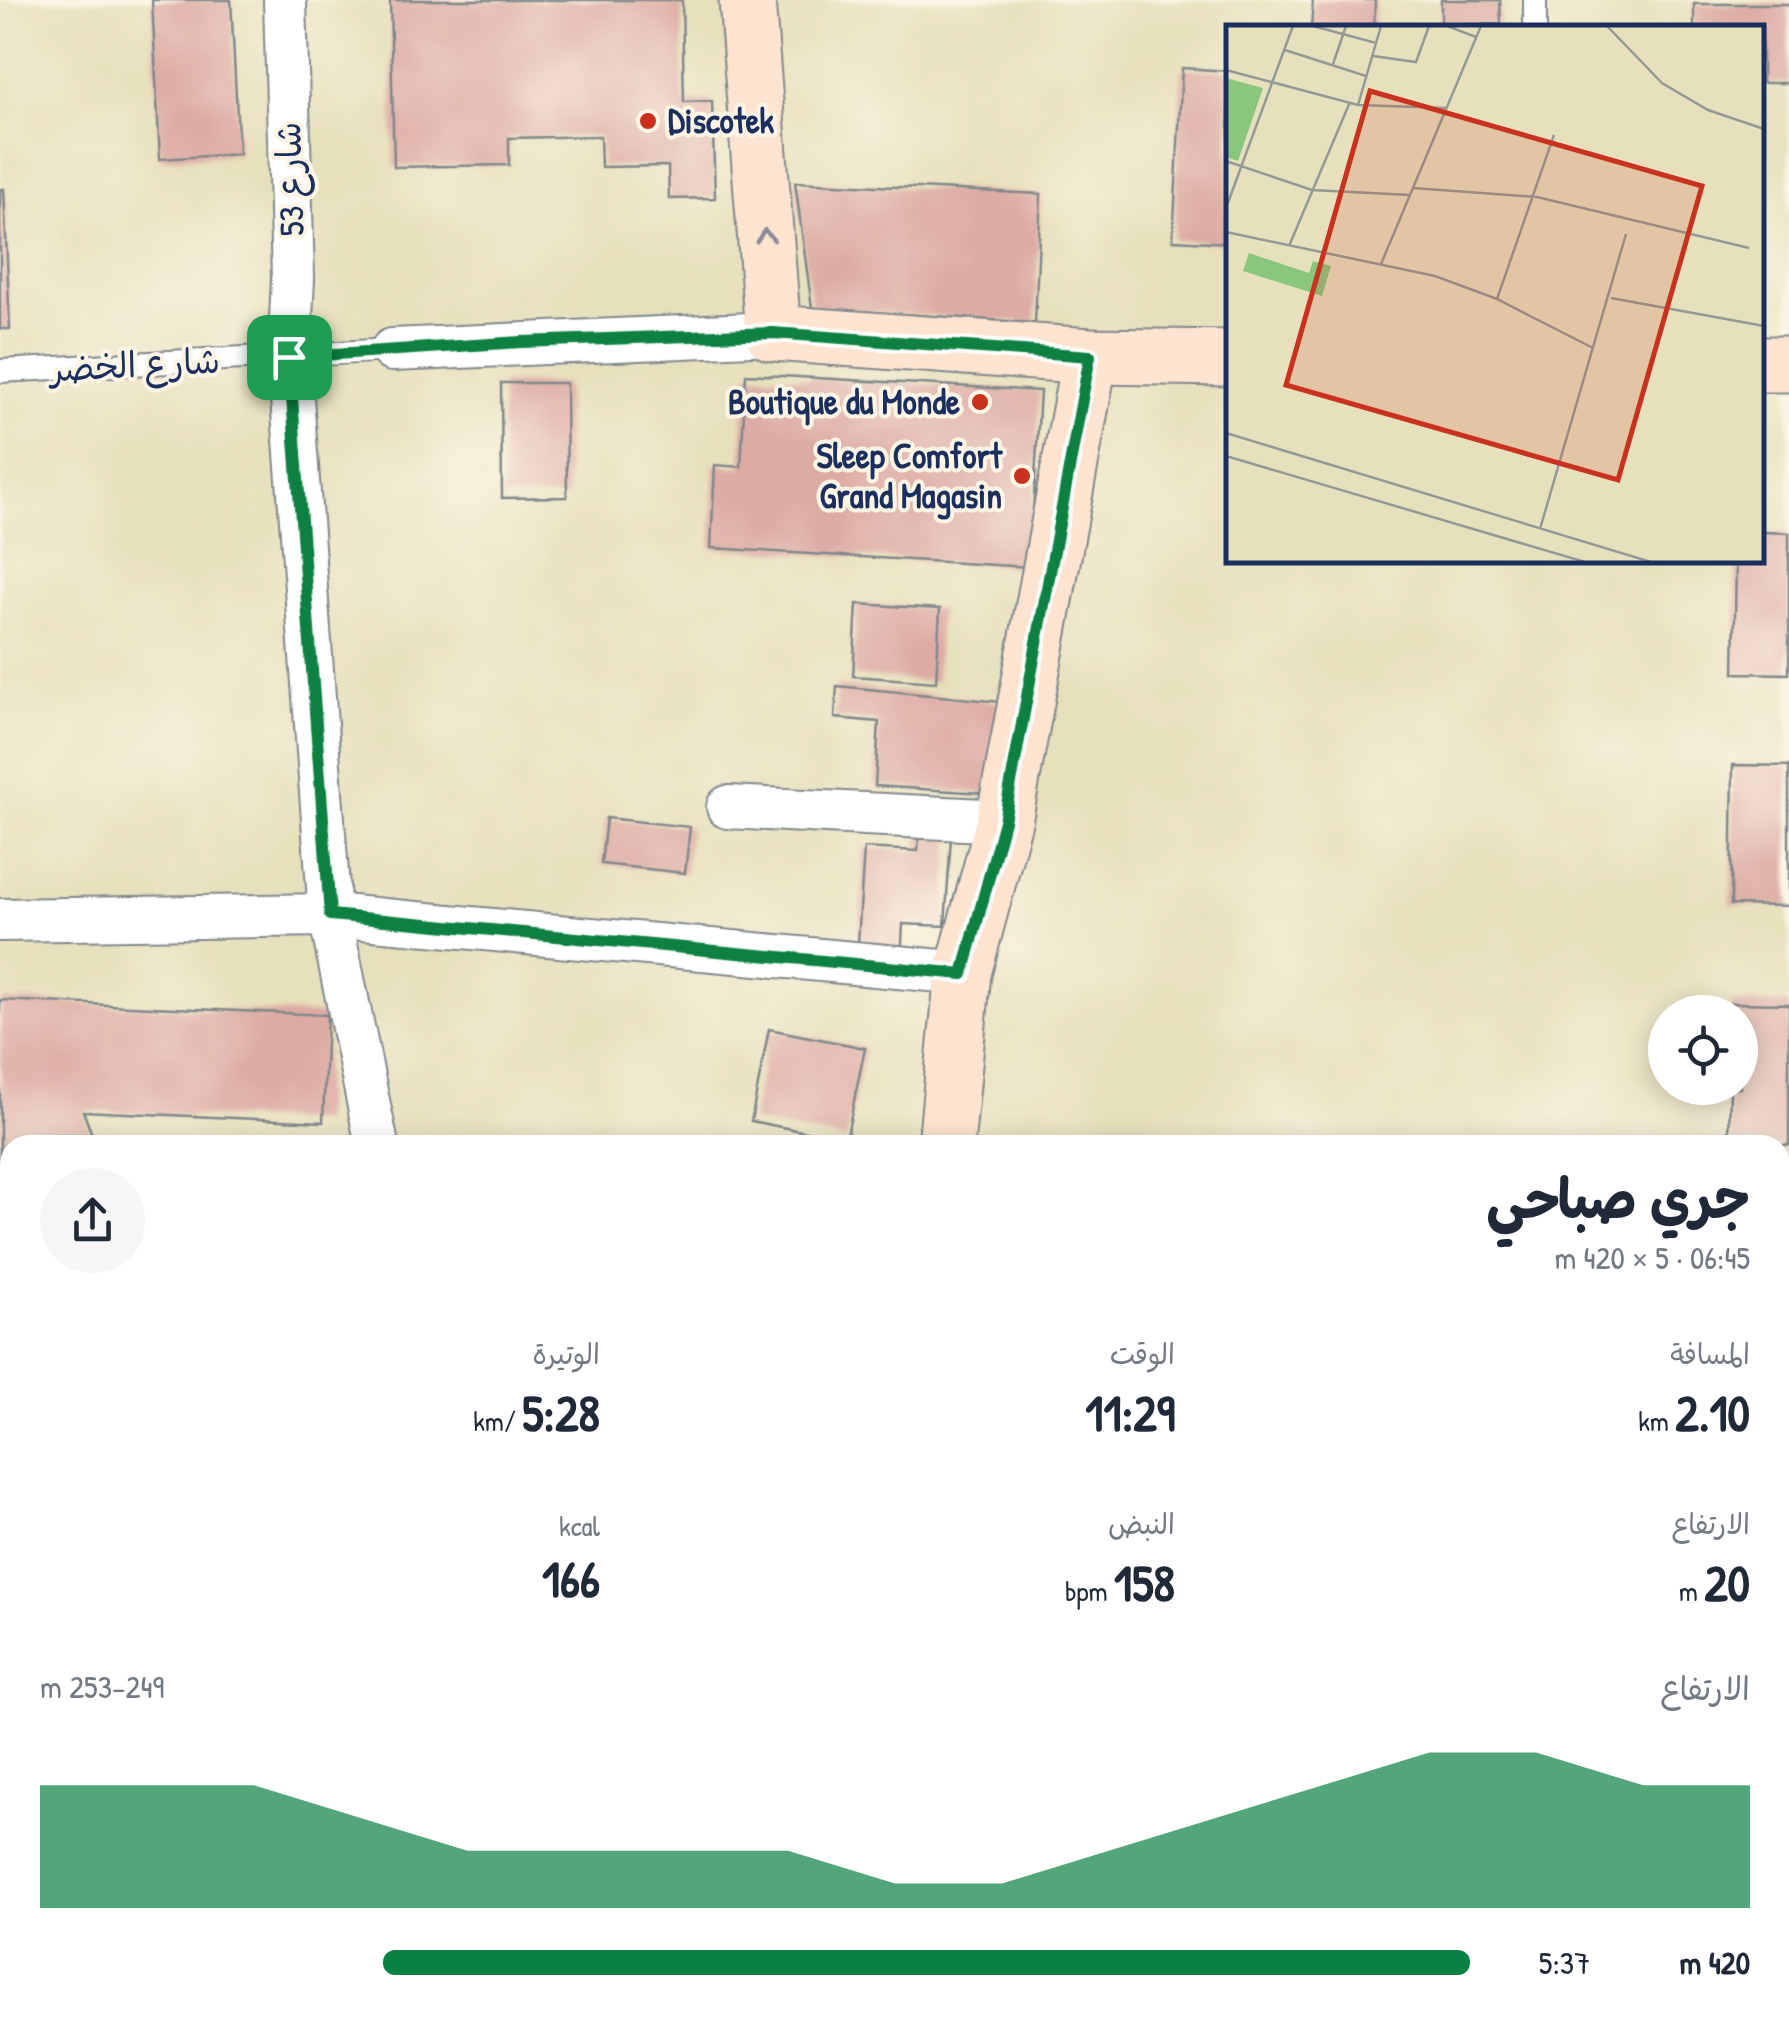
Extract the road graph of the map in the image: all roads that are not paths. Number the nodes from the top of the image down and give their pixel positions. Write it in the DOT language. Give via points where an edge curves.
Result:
graph roads {
  1 [pos="285,0"];
  2 [pos="747,0"];
  3 [pos="773,333"];
  4 [pos="392,350"];
  5 [pos="1090,356"];
  6 [pos="289,357"];
  7 [pos="1226,358"];
  8 [pos="0,371"];
  9 [pos="728,807"];
  10 [pos="1004,821"];
  11 [pos="330,915"];
  12 [pos="0,920"];
  13 [pos="963,974"];
  14 [pos="374,1135"];
  15 [pos="947,1135"];
  1 -- 6 [label="street, شارع 53"];
  3 -- 2 [label="street, one-way"];
  3 -- 4 [label="street, شارع الخضر"];
  3 -- 5 [label="street, شارع الخضر"];
  4 -- 6 [label="lane, شارع الخضر"];
  5 -- 7 [label="street, شارع الخضر"];
  5 -- 10 [label="street"];
  6 -- 8 [label="lane, شارع الخضر"];
  6 -- 11 [label="street, شارع 53"];
  9 -- 10 [label="street"];
  10 -- 13 [label="street"];
  11 -- 12 [label="street"];
  11 -- 13 [label="street"];
  11 -- 14 [label="street, شارع 53"];
  13 -- 15 [label="street"];
}
